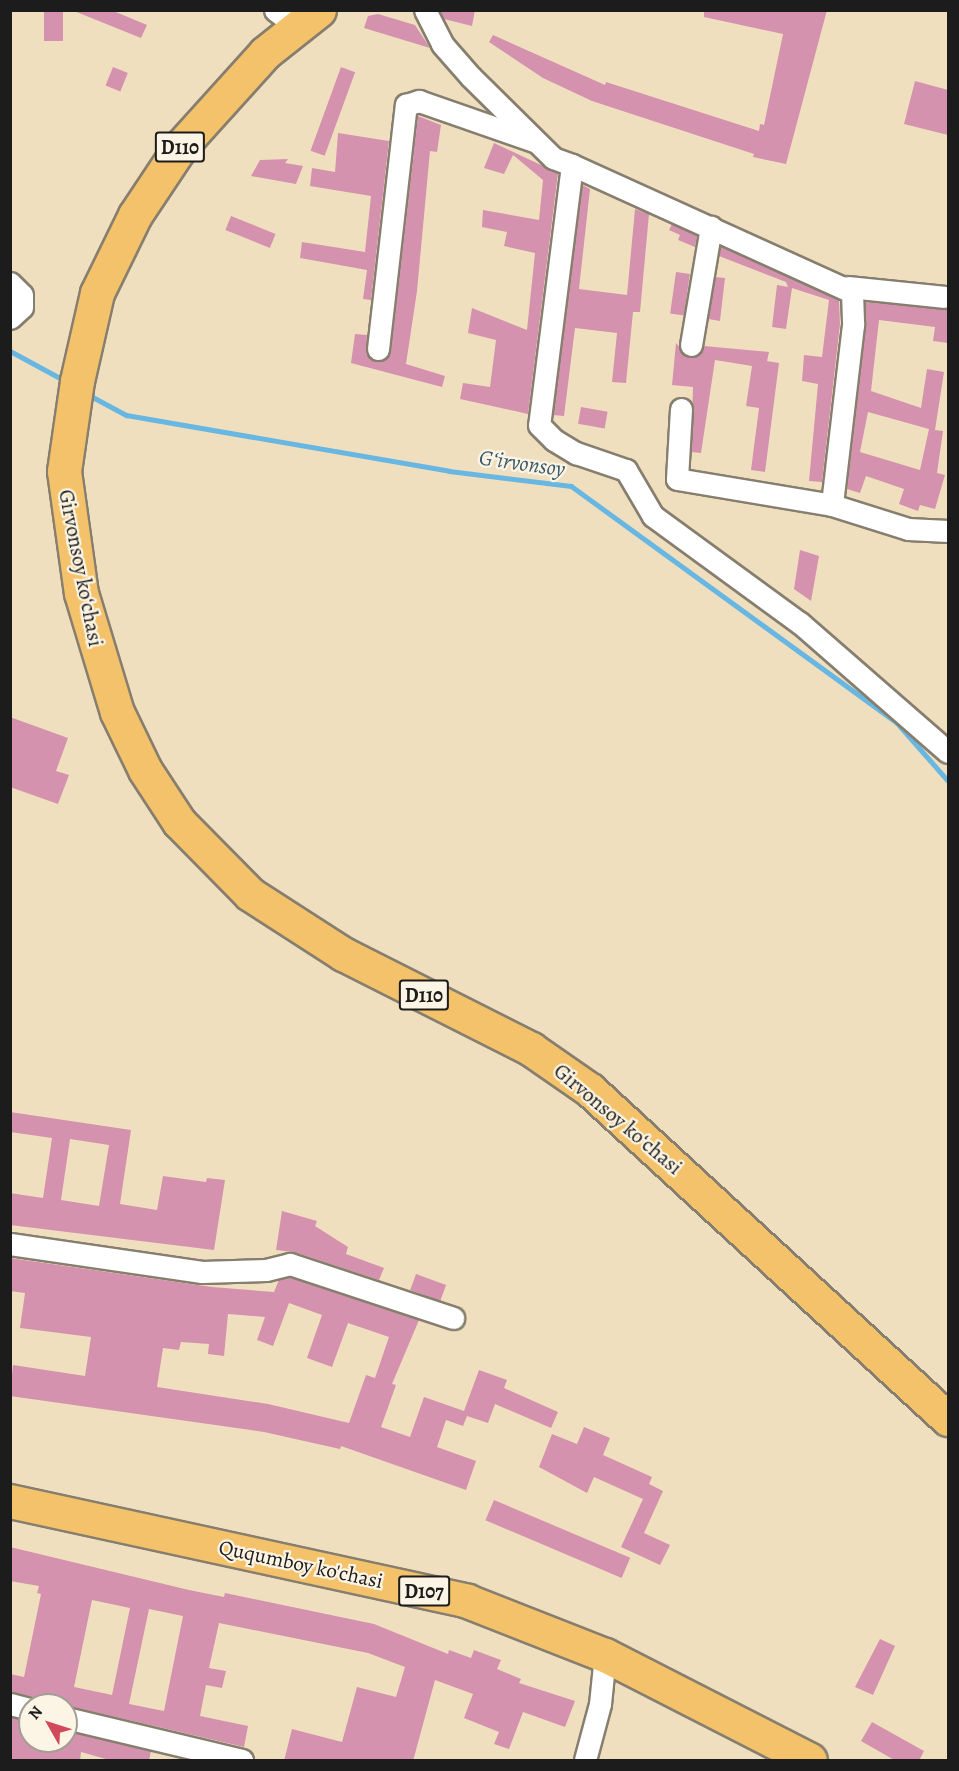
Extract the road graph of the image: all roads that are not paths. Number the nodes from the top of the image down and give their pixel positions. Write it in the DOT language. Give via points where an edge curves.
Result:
graph roads {
  1 [pos="425,10"];
  2 [pos="297,16"];
  3 [pos="540,143"];
  4 [pos="572,165"];
  5 [pos="711,227"];
  6 [pos="10,282"];
  7 [pos="848,287"];
  8 [pos="944,297"];
  9 [pos="10,318"];
  10 [pos="691,345"];
  11 [pos="378,349"];
  12 [pos="681,410"];
  13 [pos="832,505"];
  14 [pos="948,531"];
  15 [pos="948,752"];
  16 [pos="10,1244"];
  17 [pos="453,1318"];
  18 [pos="948,1419"];
  19 [pos="10,1501"];
  20 [pos="605,1654"];
  21 [pos="78,1721"];
  22 [pos="242,1761"];
  23 [pos="585,1761"];
  24 [pos="810,1761"];
  1 -- 3 [label="street" via="442,44"];
  2 -- 18 [label="main road, Girvonsoy koʻchasi / D110" via="181,146 135,215 97,293 76,381 63,471 81,593 106,682 145,770 179,822 250,894 315,939 531,1049 590,1090"];
  3 -- 4 [label="street" via="554,158"];
  3 -- 11 [label="street" via="419,101 406,105"];
  4 -- 5 [label="street"];
  4 -- 15 [label="street" via="538,425 576,453 626,470 653,516 800,623"];
  5 -- 7 [label="street"];
  5 -- 10 [label="street"];
  6 -- 9 [label="street" via="22,295 22,307"];
  7 -- 8 [label="street"];
  7 -- 13 [label="street" via="854,299 853,325"];
  12 -- 13 [label="street" via="677,478"];
  13 -- 14 [label="street" via="908,530"];
  16 -- 17 [label="street" via="202,1272 266,1270 290,1264"];
  19 -- 20 [label="main road, Ququmboy ko'chasi / D107" via="467,1600"];
  20 -- 23 [label="street" via="600,1704"];
  20 -- 24 [label="main road, Ququmboy ko'chasi / D107"];
  21 -- 22 [label="street"];
}
